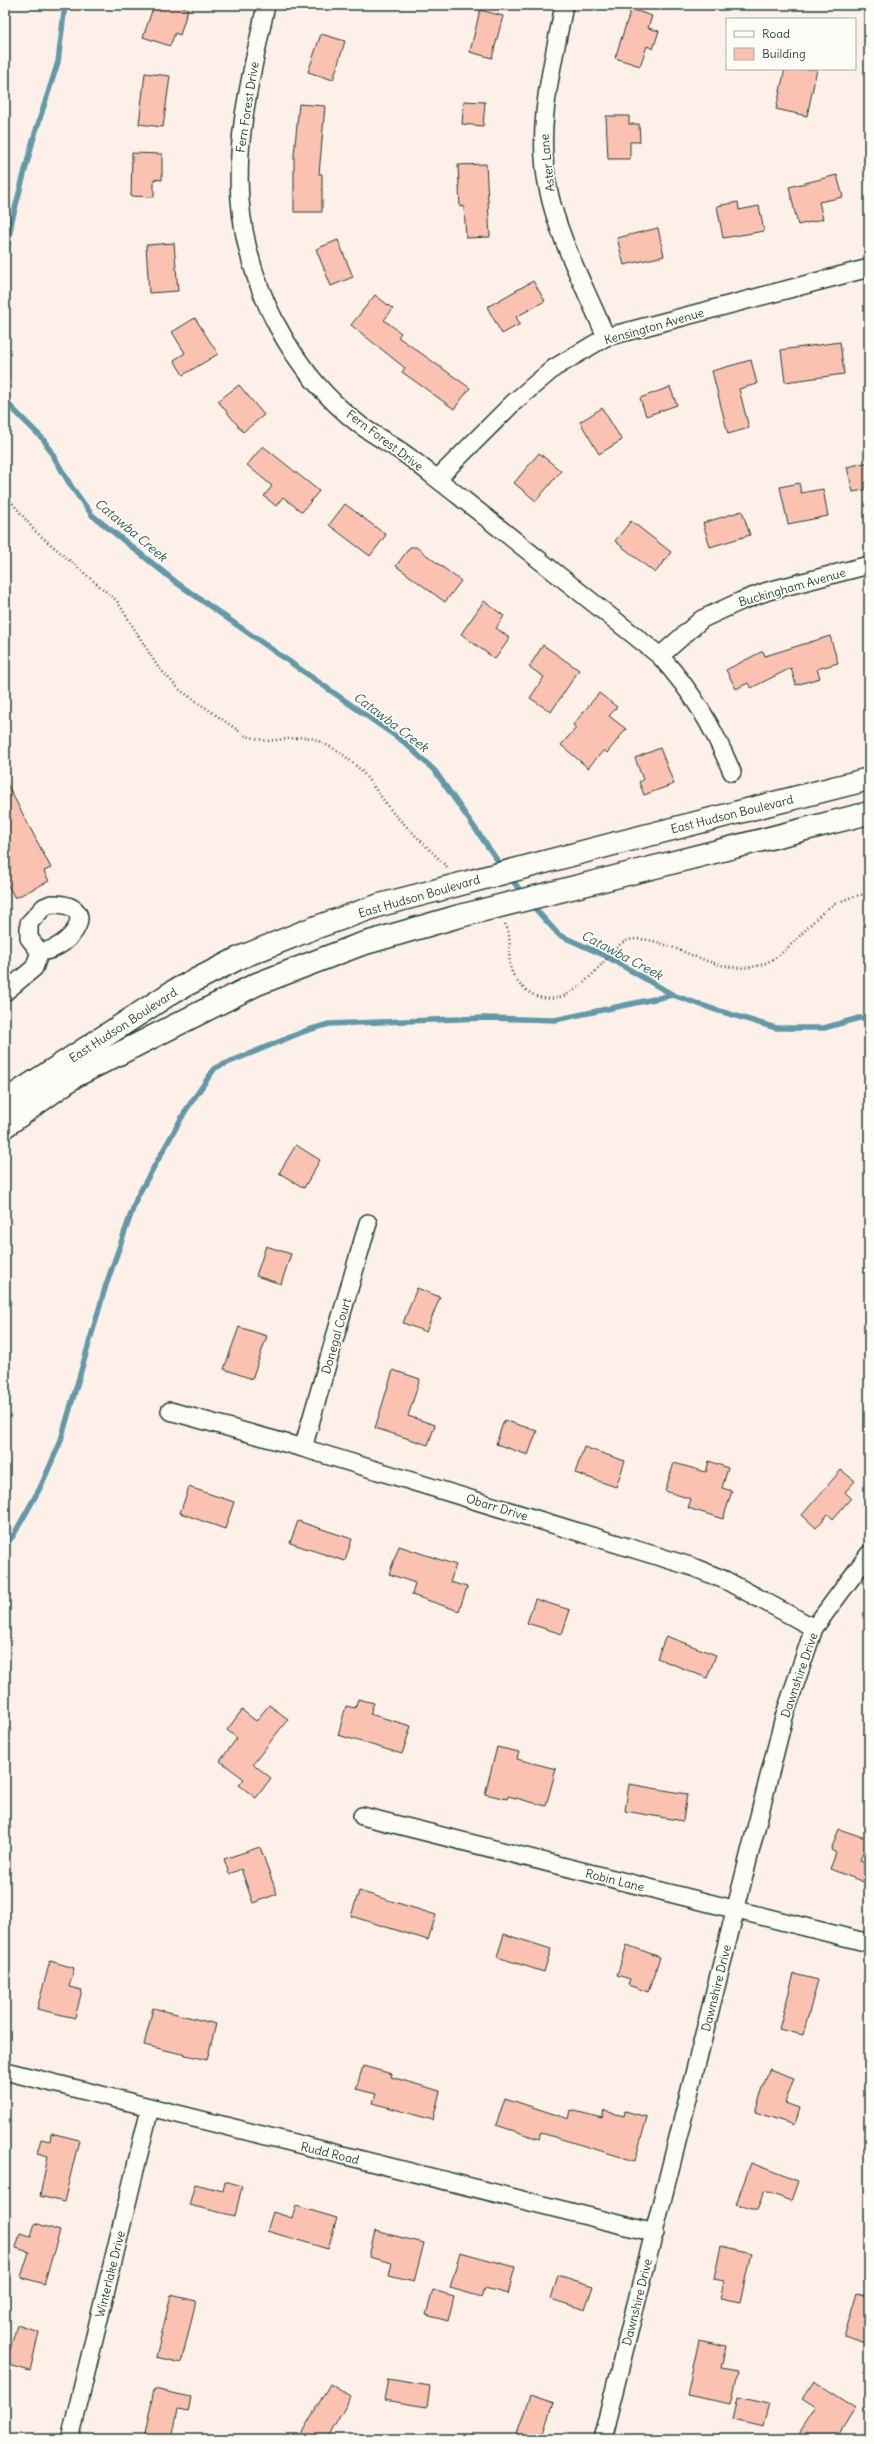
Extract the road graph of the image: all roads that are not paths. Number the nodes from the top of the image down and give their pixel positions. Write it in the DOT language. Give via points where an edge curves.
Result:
graph roads {
  1 [pos="266,5"];
  2 [pos="564,5"];
  3 [pos="869,268"];
  4 [pos="606,337"];
  5 [pos="437,479"];
  6 [pos="869,565"];
  7 [pos="660,656"];
  8 [pos="732,772"];
  9 [pos="869,779"];
  10 [pos="869,813"];
  11 [pos="40,952"];
  12 [pos="6,990"];
  13 [pos="5,1101"];
  14 [pos="5,1126"];
  15 [pos="368,1223"];
  16 [pos="170,1411"];
  17 [pos="303,1448"];
  18 [pos="869,1554"];
  19 [pos="814,1628"];
  20 [pos="362,1816"];
  21 [pos="735,1911"];
  22 [pos="869,1943"];
  23 [pos="5,2071"];
  24 [pos="150,2108"];
  25 [pos="655,2233"];
  26 [pos="70,2439"];
  27 [pos="602,2439"];
  1 -- 5 [label="street, Fern Forest Drive" via="243,116 238,174 244,231 259,287 284,338 319,384 360,424"];
  2 -- 4 [label="street, Aster Lane" via="549,71 544,128 548,188 564,242"];
  3 -- 4 [label="street, Kensington Avenue"];
  4 -- 5 [label="street, Kensington Avenue" via="548,373 513,403"];
  5 -- 7 [label="street, Fern Forest Drive"];
  6 -- 7 [label="street, Buckingham Avenue" via="740,601 702,619"];
  7 -- 8 [label="street, Fern Forest Drive" via="707,717"];
  9 -- 13 [label="main road, East Hudson Boulevard, bridge" via="380,905 311,929 239,958 174,991"];
  10 -- 14 [label="main road, East Hudson Boulevard, bridge" via="456,916 312,961 257,984 75,1076"];
  11 -- 12 [label="street" via="34,968"];
  15 -- 17 [label="street, Donegal Court"];
  16 -- 17 [label="street, Obarr Drive"];
  17 -- 19 [label="street, Obarr Drive" via="693,1567 732,1584"];
  18 -- 19 [label="street, Dawnshire Drive"];
  19 -- 21 [label="street, Dawnshire Drive" via="784,1717"];
  20 -- 21 [label="street, Robin Lane"];
  21 -- 22 [label="street, Robin Lane"];
  21 -- 25 [label="street, Dawnshire Drive"];
  23 -- 24 [label="street, Rudd Road"];
  24 -- 25 [label="street, Rudd Road"];
  24 -- 26 [label="street, Winterlake Drive"];
  25 -- 27 [label="street, Dawnshire Drive"];
}
